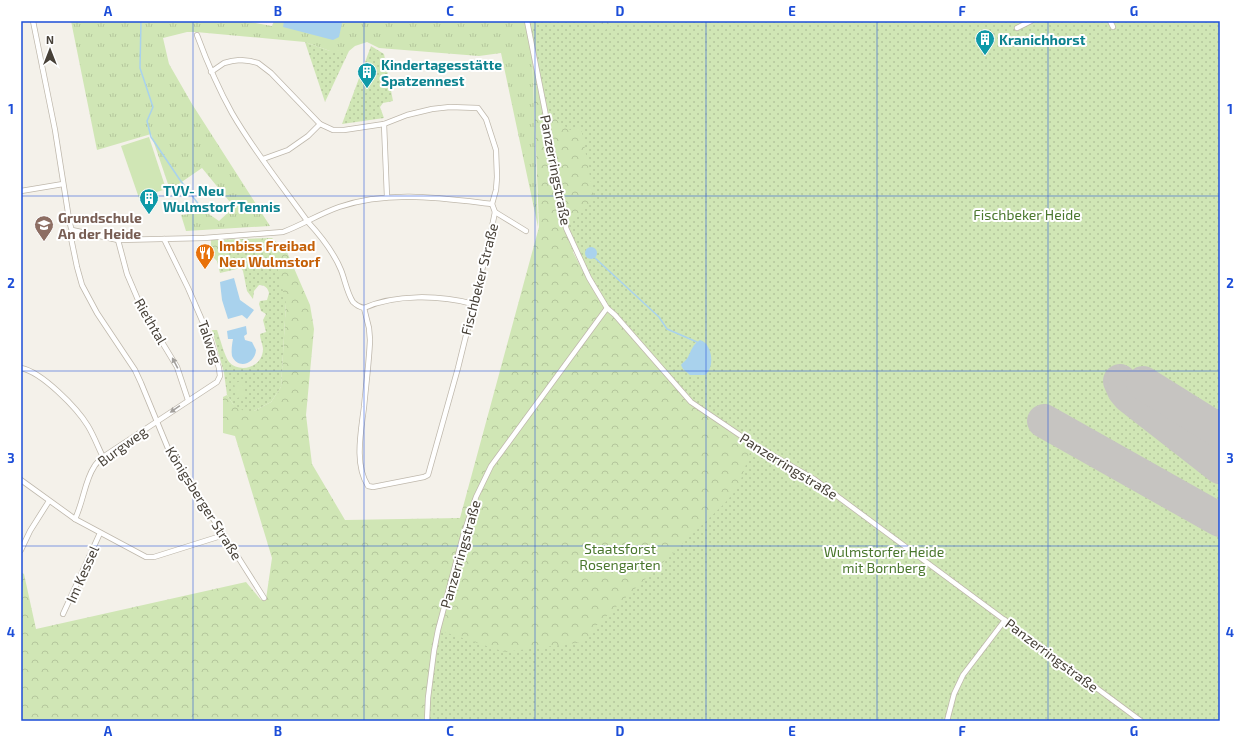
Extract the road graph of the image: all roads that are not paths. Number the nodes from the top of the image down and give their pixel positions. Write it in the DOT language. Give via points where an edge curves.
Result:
graph roads {
  1 [pos="33,21"];
  2 [pos="1031,21"];
  3 [pos="1110,21"];
  4 [pos="527,22"];
  5 [pos="1017,28"];
  6 [pos="1113,28"];
  7 [pos="197,35"];
  8 [pos="211,72"];
  9 [pos="320,124"];
  10 [pos="384,124"];
  11 [pos="263,159"];
  12 [pos="64,184"];
  13 [pos="21,191"];
  14 [pos="387,197"];
  15 [pos="492,204"];
  16 [pos="495,212"];
  17 [pos="308,222"];
  18 [pos="72,230"];
  19 [pos="526,231"];
  20 [pos="164,239"];
  21 [pos="118,240"];
  22 [pos="473,304"];
  23 [pos="364,308"];
  24 [pos="607,308"];
  25 [pos="21,368"];
  26 [pos="188,400"];
  27 [pos="158,422"];
  28 [pos="103,458"];
  29 [pos="21,480"];
  30 [pos="49,501"];
  31 [pos="75,519"];
  32 [pos="100,533"];
  33 [pos="224,535"];
  34 [pos="21,550"];
  35 [pos="264,598"];
  36 [pos="64,614"];
  37 [pos="1005,620"];
  38 [pos="427,721"];
  39 [pos="947,721"];
  40 [pos="1141,721"];
  1 -- 12 [label="street, Königsberger Straße"];
  2 -- 5 [label="street"];
  3 -- 6 [label="street"];
  4 -- 24 [label="street, Panzerringstraße" via="566,228 589,278"];
  7 -- 8 [label="street"];
  8 -- 9 [label="street" via="232,61 258,63"];
  8 -- 11 [label="street" via="232,113"];
  9 -- 10 [label="street" via="333,130 344,130"];
  9 -- 11 [label="street" via="288,150"];
  10 -- 14 [label="street"];
  10 -- 15 [label="street, Fischbeker Straße" via="432,109 478,108 486,119 496,150 497,177"];
  11 -- 17 [label="street"];
  12 -- 13 [label="street"];
  12 -- 18 [label="street, Königsberger Straße"];
  14 -- 15 [label="street"];
  14 -- 17 [label="street" via="339,207"];
  15 -- 16 [label="street, Fischbeker Straße"];
  16 -- 19 [label="street"];
  16 -- 22 [label="street, Fischbeker Straße"];
  17 -- 20 [label="street" via="283,232"];
  17 -- 23 [label="street" via="340,268 354,302"];
  18 -- 21 [label="street"];
  18 -- 27 [label="street, Königsberger Straße" via="71,238 82,285 134,370"];
  20 -- 21 [label="street"];
  20 -- 26 [label="street, Talweg" via="204,323 219,368 220,376 217,382"];
  26 -- 21 [label="street, Riethtal, one-way" via="177,367 143,312 127,274"];
  22 -- 23 [label="street" via="422,298 387,301"];
  22 -- 23 [label="street, Fischbeker Straße" via="428,475 373,487 368,486 364,480 360,463 370,340"];
  24 -- 37 [label="street, Panzerringstraße" via="691,402 753,444 814,478"];
  24 -- 38 [label="street, Panzerringstraße" via="491,466 476,497 463,536 437,637"];
  25 -- 28 [label="street" via="44,379 60,394 88,427"];
  26 -- 27 [label="street, Talweg, one-way"];
  27 -- 28 [label="street, Burgweg"];
  27 -- 33 [label="street, Königsberger Straße" via="172,458"];
  28 -- 31 [label="street, Burgweg" via="89,475"];
  29 -- 30 [label="street"];
  30 -- 31 [label="street"];
  30 -- 34 [label="street"];
  31 -- 32 [label="street"];
  32 -- 33 [label="street" via="146,557 154,557"];
  32 -- 36 [label="street, Im Kessel"];
  33 -- 35 [label="street, Königsberger Straße"];
  37 -- 39 [label="street" via="963,675 954,694"];
  37 -- 40 [label="street, Panzerringstraße"];
}
